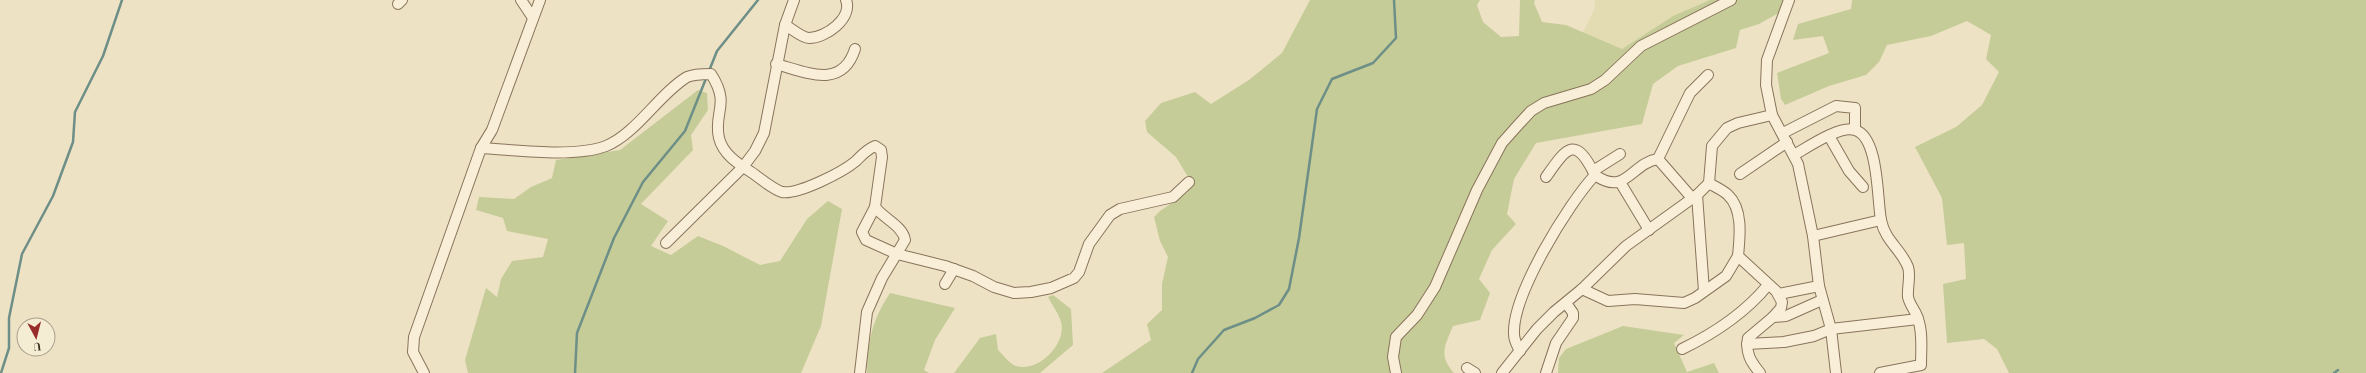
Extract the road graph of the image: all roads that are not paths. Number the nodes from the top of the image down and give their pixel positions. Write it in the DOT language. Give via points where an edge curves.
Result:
graph roads {
  1 [pos="520,0"];
  2 [pos="540,0"];
  3 [pos="794,0"];
  4 [pos="846,0"];
  5 [pos="1731,0"];
  6 [pos="1789,0"];
  7 [pos="533,18"];
  8 [pos="785,25"];
  9 [pos="855,49"];
  10 [pos="776,64"];
  11 [pos="1708,75"];
  12 [pos="1772,115"];
  13 [pos="1855,130"];
  14 [pos="1829,136"];
  15 [pos="1785,137"];
  16 [pos="481,148"];
  17 [pos="1620,154"];
  18 [pos="1794,154"];
  19 [pos="1658,159"];
  20 [pos="742,167"];
  21 [pos="1594,173"];
  22 [pos="1740,174"];
  23 [pos="1546,177"];
  24 [pos="1189,182"];
  25 [pos="1620,182"];
  26 [pos="1709,183"];
  27 [pos="1862,187"];
  28 [pos="1694,197"];
  29 [pos="875,207"];
  30 [pos="1881,220"];
  31 [pos="1649,230"];
  32 [pos="1813,236"];
  33 [pos="666,243"];
  34 [pos="897,254"];
  35 [pos="1738,256"];
  36 [pos="954,269"];
  37 [pos="945,284"];
  38 [pos="1768,285"];
  39 [pos="1819,286"];
  40 [pos="1582,289"];
  41 [pos="1704,291"];
  42 [pos="1779,294"];
  43 [pos="1822,300"];
  44 [pos="1566,303"];
  45 [pos="1773,317"];
  46 [pos="1918,319"];
  47 [pos="1831,329"];
  48 [pos="1747,344"];
  49 [pos="1682,349"];
  50 [pos="1520,351"];
  51 [pos="424,373"];
  52 [pos="860,373"];
  53 [pos="1396,373"];
  54 [pos="1502,373"];
  55 [pos="1546,373"];
  56 [pos="1760,373"];
  57 [pos="1836,373"];
  58 [pos="1880,373"];
  1 -- 7 [label="street"];
  2 -- 7 [label="street"];
  3 -- 8 [label="street"];
  4 -- 8 [label="street" via="844,17 831,31 817,37 808,38"];
  5 -- 53 [label="street" via="1641,46 1591,89 1544,103 1531,111 1519,124 1502,144 1484,177 1434,287 1417,315 1396,337 1393,357"];
  6 -- 12 [label="street" via="1766,60 1766,86"];
  7 -- 16 [label="street" via="492,130"];
  8 -- 10 [label="street"];
  9 -- 10 [label="street" via="851,61 844,69 827,76"];
  10 -- 20 [label="street" via="764,134"];
  11 -- 19 [label="street" via="1690,93"];
  12 -- 15 [label="street"];
  12 -- 26 [label="street" via="1738,123 1718,136 1712,146"];
  13 -- 14 [label="street" via="1846,129"];
  13 -- 15 [label="street" via="1856,108 1838,106"];
  13 -- 30 [label="street" via="1867,139 1872,151"];
  14 -- 18 [label="street"];
  14 -- 27 [label="street" via="1849,171"];
  15 -- 18 [label="street"];
  15 -- 22 [label="street"];
  16 -- 20 [label="street" via="554,152 591,151 607,146 688,77 706,74 720,88 722,100 719,139 724,151"];
  16 -- 51 [label="street" via="414,337 413,352"];
  17 -- 21 [label="street"];
  18 -- 32 [label="street"];
  19 -- 25 [label="street" via="1643,165"];
  19 -- 28 [label="street"];
  20 -- 29 [label="street" via="780,192 796,192 855,162 863,153 875,146 881,150 882,162"];
  20 -- 33 [label="street"];
  21 -- 23 [label="street" via="1581,152 1574,149 1568,150 1560,157"];
  21 -- 25 [label="street" via="1605,183"];
  21 -- 50 [label="street" via="1544,251 1516,314 1514,334"];
  24 -- 36 [label="street" via="1173,197 1120,209 1110,215 1089,244 1079,272 1074,278 1051,288 1014,293"];
  25 -- 31 [label="street"];
  26 -- 28 [label="street"];
  26 -- 35 [label="street" via="1727,193 1734,202 1740,235"];
  28 -- 31 [label="street"];
  28 -- 41 [label="street"];
  29 -- 34 [label="street" via="904,234 903,248"];
  29 -- 34 [label="street" via="862,232 863,236 866,240"];
  30 -- 32 [label="street"];
  30 -- 46 [label="street" via="1890,243 1908,268 1909,303"];
  31 -- 40 [label="street" via="1612,259"];
  32 -- 39 [label="street"];
  34 -- 36 [label="street"];
  34 -- 52 [label="street" via="866,312"];
  35 -- 38 [label="street"];
  35 -- 41 [label="street" via="1726,276"];
  36 -- 37 [label="street"];
  38 -- 42 [label="street"];
  38 -- 49 [label="street" via="1738,315 1708,336"];
  39 -- 42 [label="street"];
  39 -- 43 [label="street"];
  40 -- 41 [label="street" via="1608,301 1671,303 1684,303"];
  40 -- 44 [label="street"];
  42 -- 45 [label="street" via="1781,308"];
  43 -- 45 [label="street" via="1786,316"];
  43 -- 47 [label="street"];
  44 -- 50 [label="street" via="1537,330"];
  44 -- 55 [label="street" via="1573,313 1573,318 1556,343"];
  45 -- 48 [label="street" via="1748,338"];
  46 -- 47 [label="street"];
  46 -- 58 [label="street" via="1921,365"];
  47 -- 48 [label="street" via="1797,340"];
  47 -- 57 [label="street"];
  48 -- 56 [label="street" via="1749,360"];
  50 -- 54 [label="street"];
}
